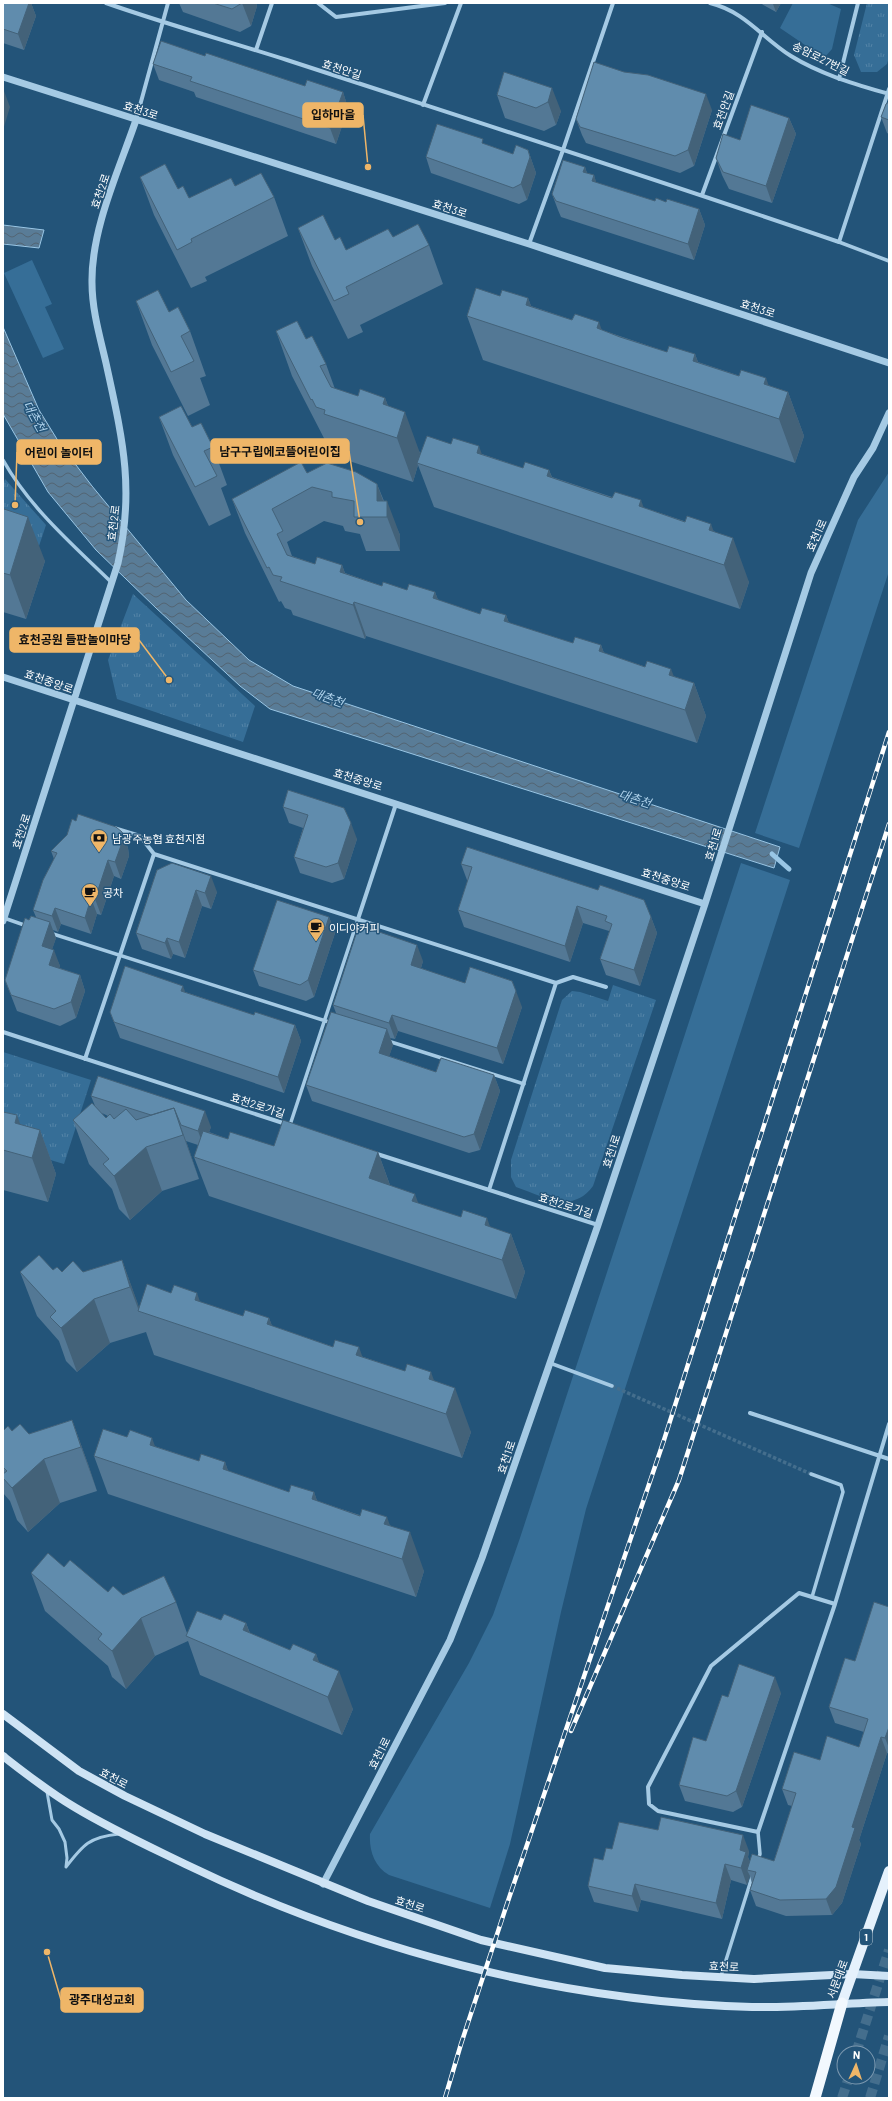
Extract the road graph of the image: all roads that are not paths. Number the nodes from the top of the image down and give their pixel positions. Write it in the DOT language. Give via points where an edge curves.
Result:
graph roads {
  1 [pos="106,3"];
  2 [pos="168,3"];
  3 [pos="272,3"];
  4 [pos="318,3"];
  5 [pos="444,3"];
  6 [pos="461,3"];
  7 [pos="613,3"];
  8 [pos="710,3"];
  9 [pos="858,3"];
  10 [pos="418,5"];
  11 [pos="164,23"];
  12 [pos="762,32"];
  13 [pos="256,50"];
  14 [pos="3,77"];
  15 [pos="839,79"];
  16 [pos="888,93"];
  17 [pos="423,105"];
  18 [pos="136,120"];
  19 [pos="563,150"];
  20 [pos="702,195"];
  21 [pos="840,242"];
  22 [pos="529,244"];
  23 [pos="889,260"];
  24 [pos="889,363"];
  25 [pos="889,413"];
  26 [pos="3,460"];
  27 [pos="111,582"];
  28 [pos="3,677"];
  29 [pos="74,702"];
  30 [pos="396,803"];
  31 [pos="105,825"];
  32 [pos="154,854"];
  33 [pos="705,904"];
  34 [pos="358,919"];
  35 [pos="3,920"];
  36 [pos="33,927"];
  37 [pos="47,932"];
  38 [pos="119,955"];
  39 [pos="556,983"];
  40 [pos="606,987"];
  41 [pos="323,1020"];
  42 [pos="338,1025"];
  43 [pos="3,1032"];
  44 [pos="383,1039"];
  45 [pos="85,1059"];
  46 [pos="524,1084"];
  47 [pos="290,1125"];
  48 [pos="297,1128"];
  49 [pos="371,1151"];
  50 [pos="489,1190"];
  51 [pos="598,1225"];
  52 [pos="550,1363"];
  53 [pos="612,1386"];
  54 [pos="750,1413"];
  55 [pos="889,1424"];
  56 [pos="879,1455"];
  57 [pos="889,1459"];
  58 [pos="811,1474"];
  59 [pos="812,1597"];
  60 [pos="835,1604"];
  61 [pos="3,1714"];
  62 [pos="3,1756"];
  63 [pos="47,1788"];
  64 [pos="758,1832"];
  65 [pos="123,1834"];
  66 [pos="889,1870"];
  67 [pos="323,1884"];
  68 [pos="852,1974"];
  69 [pos="889,1976"];
  70 [pos="720,1978"];
  71 [pos="889,2002"];
  72 [pos="842,2003"];
  73 [pos="815,2098"];
  1 -- 11 [label="street, 효천안길"];
  2 -- 11 [label="street"];
  3 -- 13 [label="street"];
  4 -- 10 [label="street" via="336,17"];
  5 -- 10 [label="street"];
  6 -- 17 [label="street"];
  7 -- 19 [label="street"];
  8 -- 12 [label="street, 송암로27번길" via="735,12"];
  9 -- 15 [label="street"];
  11 -- 13 [label="street, 효천안길"];
  11 -- 18 [label="street"];
  12 -- 15 [label="street, 송암로27번길" via="790,56"];
  12 -- 20 [label="street, 효천안길"];
  13 -- 17 [label="street, 효천안길"];
  14 -- 18 [label="street, 효천3로"];
  15 -- 16 [label="street, 송암로27번길"];
  16 -- 21 [label="street"];
  17 -- 19 [label="street, 효천안길"];
  18 -- 22 [label="street, 효천3로"];
  18 -- 27 [label="street, 효천2로" via="102,220 93,260 95,314 122,435 127,486 123,540"];
  19 -- 20 [label="street, 효천안길"];
  19 -- 22 [label="street"];
  20 -- 21 [label="street, 효천안길"];
  21 -- 23 [label="street, 효천안길"];
  22 -- 24 [label="street, 효천3로"];
  25 -- 33 [label="street, 효천1로" via="873,448 854,477 811,573"];
  26 -- 27 [label="street" via="14,479 52,525"];
  27 -- 29 [label="street, 효천2로"];
  28 -- 29 [label="street, 효천중앙로"];
  29 -- 30 [label="street, 효천중앙로"];
  29 -- 35 [label="street, 효천2로"];
  30 -- 33 [label="street, 효천중앙로"];
  30 -- 34 [label="street"];
  31 -- 32 [label="street" via="140,836"];
  32 -- 34 [label="street"];
  32 -- 38 [label="street"];
  33 -- 51 [label="street, 효천1로"];
  34 -- 39 [label="street"];
  34 -- 41 [label="street"];
  35 -- 36 [label="street"];
  37 -- 38 [label="street"];
  38 -- 41 [label="street"];
  38 -- 45 [label="street"];
  39 -- 40 [label="street" via="573,977"];
  39 -- 46 [label="street"];
  41 -- 42 [label="street"];
  41 -- 47 [label="street"];
  43 -- 45 [label="street, 효천2로가길"];
  44 -- 46 [label="street"];
  45 -- 47 [label="street, 효천2로가길"];
  46 -- 50 [label="street"];
  47 -- 48 [label="street, 효천2로가길"];
  49 -- 50 [label="street, 효천2로가길"];
  50 -- 51 [label="street, 효천2로가길"];
  51 -- 52 [label="street, 효천1로"];
  52 -- 53 [label="street"];
  52 -- 67 [label="street, 효천1로" via="482,1558 450,1640"];
  54 -- 56 [label="street"];
  55 -- 56 [label="street"];
  56 -- 57 [label="street"];
  56 -- 60 [label="street"];
  58 -- 59 [label="street" via="841,1485 844,1492"];
  59 -- 60 [label="street"];
  59 -- 64 [label="street" via="799,1593 711,1666 648,1787 649,1804 658,1811"];
  60 -- 64 [label="street"];
  61 -- 67 [label="main road, 효천로" via="79,1771 125,1796 205,1834"];
  62 -- 63 [label="main road"];
  63 -- 65 [label="main road"];
  63 -- 65 [label="lane" via="50,1814 66,1842 66,1867 88,1842 105,1835"];
  64 -- 70 [label="street" via="760,1854"];
  65 -- 72 [label="main road" via="243,1891 305,1916 431,1958 538,1984 657,2000 752,2007"];
  66 -- 68 [label="main road, 서문대로 / 1"];
  67 -- 70 [label="main road, 효천로" via="368,1902 482,1940 537,1954 605,1968"];
  68 -- 69 [label="main road, 효천로"];
  68 -- 70 [label="main road, 효천로" via="788,1978"];
  68 -- 72 [label="main road, 서문대로 / 1"];
  71 -- 72 [label="main road"];
  72 -- 73 [label="highway, 서문대로 / 1"];
}
